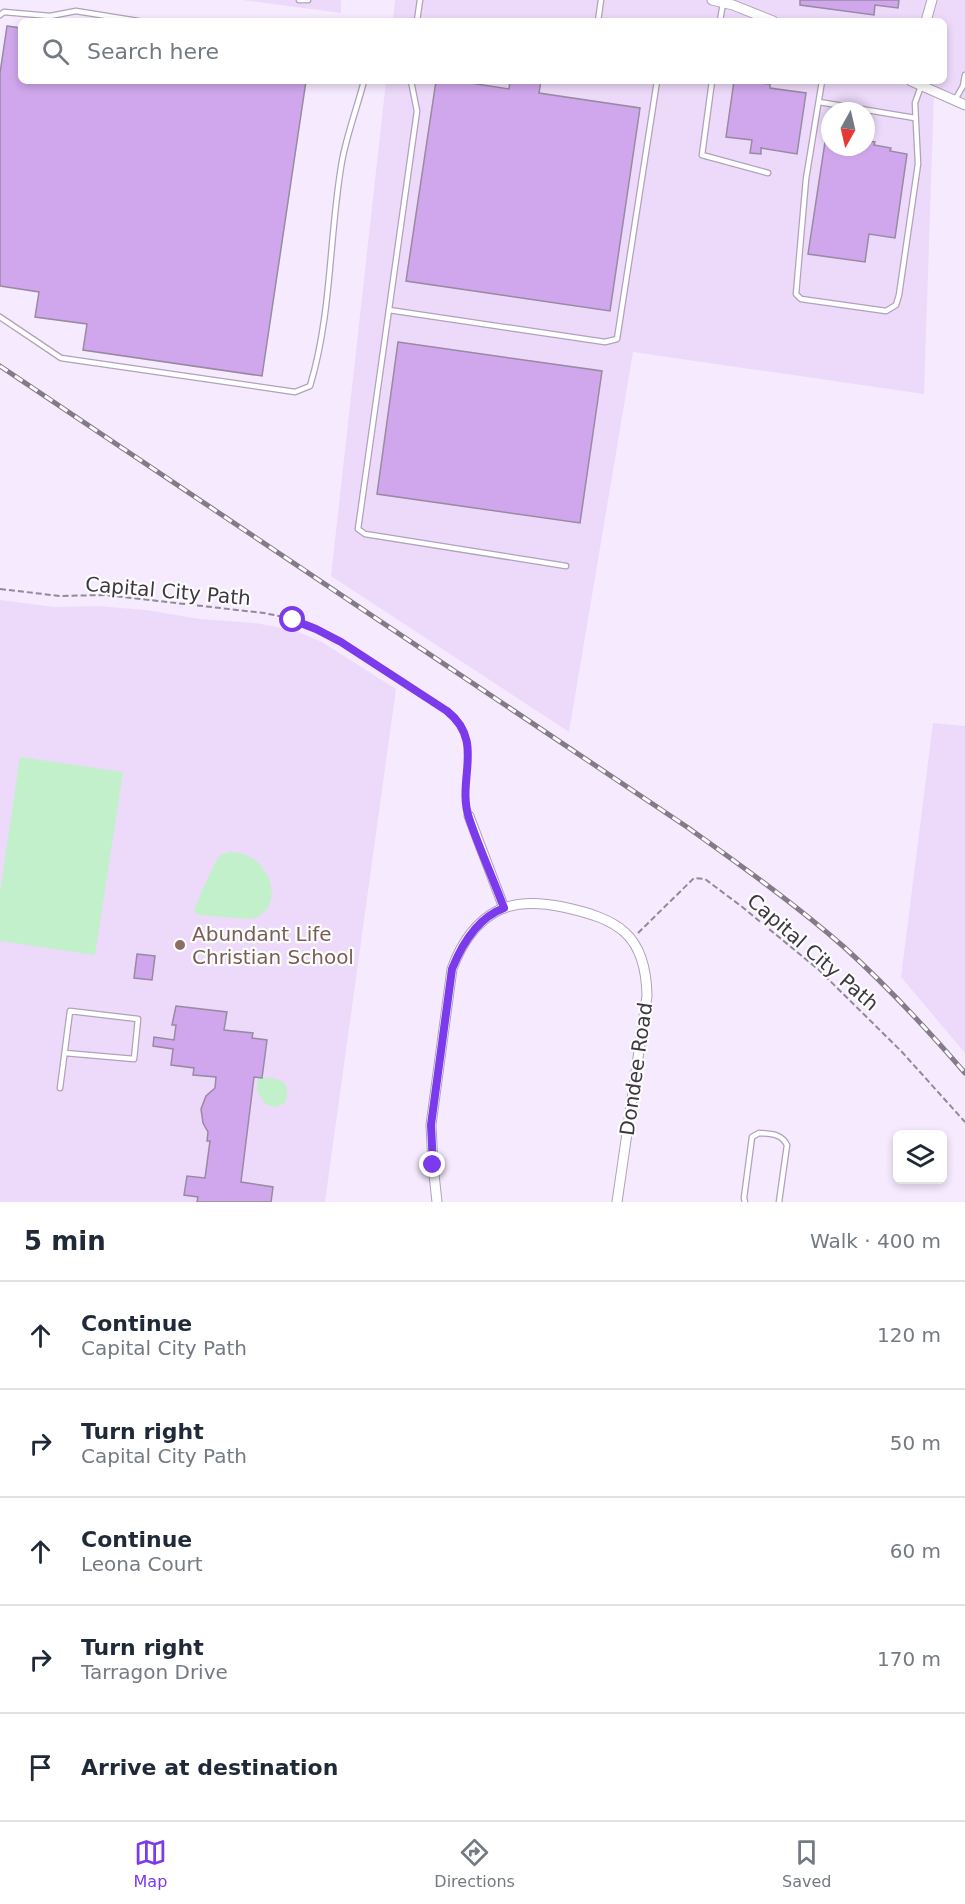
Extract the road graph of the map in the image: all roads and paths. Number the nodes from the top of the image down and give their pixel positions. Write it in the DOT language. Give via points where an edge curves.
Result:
graph roads {
  1 [pos="299,0"];
  2 [pos="308,0"];
  3 [pos="420,0"];
  4 [pos="601,0"];
  5 [pos="712,0"];
  6 [pos="933,0"];
  7 [pos="723,3"];
  8 [pos="0,15"];
  9 [pos="119,18"];
  10 [pos="417,18"];
  11 [pos="598,18"];
  12 [pos="720,18"];
  13 [pos="765,18"];
  14 [pos="927,18"];
  15 [pos="965,75"];
  16 [pos="363,84"];
  17 [pos="412,84"];
  18 [pos="657,84"];
  19 [pos="712,84"];
  20 [pos="822,84"];
  21 [pos="917,84"];
  22 [pos="921,86"];
  23 [pos="955,100"];
  24 [pos="819,102"];
  25 [pos="965,105"];
  26 [pos="915,118"];
  27 [pos="768,173"];
  28 [pos="389,310"];
  29 [pos="0,317"];
  30 [pos="566,566"];
  31 [pos="0,589"];
  32 [pos="469,816"];
  33 [pos="504,908"];
  34 [pos="632,940"];
  35 [pos="65,1053"];
  36 [pos="60,1088"];
  37 [pos="965,1122"];
  38 [pos="437,1202"];
  39 [pos="617,1202"];
  40 [pos="745,1202"];
  41 [pos="779,1202"];
  1 -- 2 [label="lane"];
  3 -- 10 [label="lane"];
  4 -- 11 [label="lane"];
  5 -- 7 [label="street"];
  6 -- 14 [label="street"];
  7 -- 12 [label="lane"];
  7 -- 13 [label="street"];
  8 -- 9 [label="lane" via="4,12 50,16 76,11"];
  15 -- 23 [label="lane"];
  16 -- 29 [label="lane" via="342,161 325,305 310,386 295,392 61,358"];
  17 -- 28 [label="lane" via="417,111"];
  18 -- 28 [label="lane" via="617,339 605,342"];
  19 -- 27 [label="lane" via="702,155"];
  20 -- 24 [label="lane"];
  21 -- 22 [label="street"];
  22 -- 23 [label="street"];
  22 -- 26 [label="lane"];
  23 -- 25 [label="street"];
  24 -- 26 [label="lane"];
  24 -- 26 [label="lane" via="801,224 796,294 801,299 886,310 896,305 918,164"];
  28 -- 30 [label="lane" via="358,529 365,534"];
  31 -- 32 [label="path, Capital City Path" via="60,596 105,595 264,613 316,629 438,705 461,724 468,748"];
  32 -- 33 [label="street"];
  33 -- 34 [label="street" via="544,904 595,914 618,925"];
  33 -- 38 [label="street" via="470,935 452,969 431,1125"];
  34 -- 37 [label="path, Capital City Path" via="694,878 705,879 819,970 902,1052"];
  34 -- 39 [label="street, Dondee Road" via="647,974 647,996"];
  35 -- 35 [label="lane" via="70,1011 138,1019 134,1059"];
  35 -- 36 [label="lane"];
  40 -- 41 [label="lane" via="752,1137 759,1133 779,1135 787,1145"];
}
